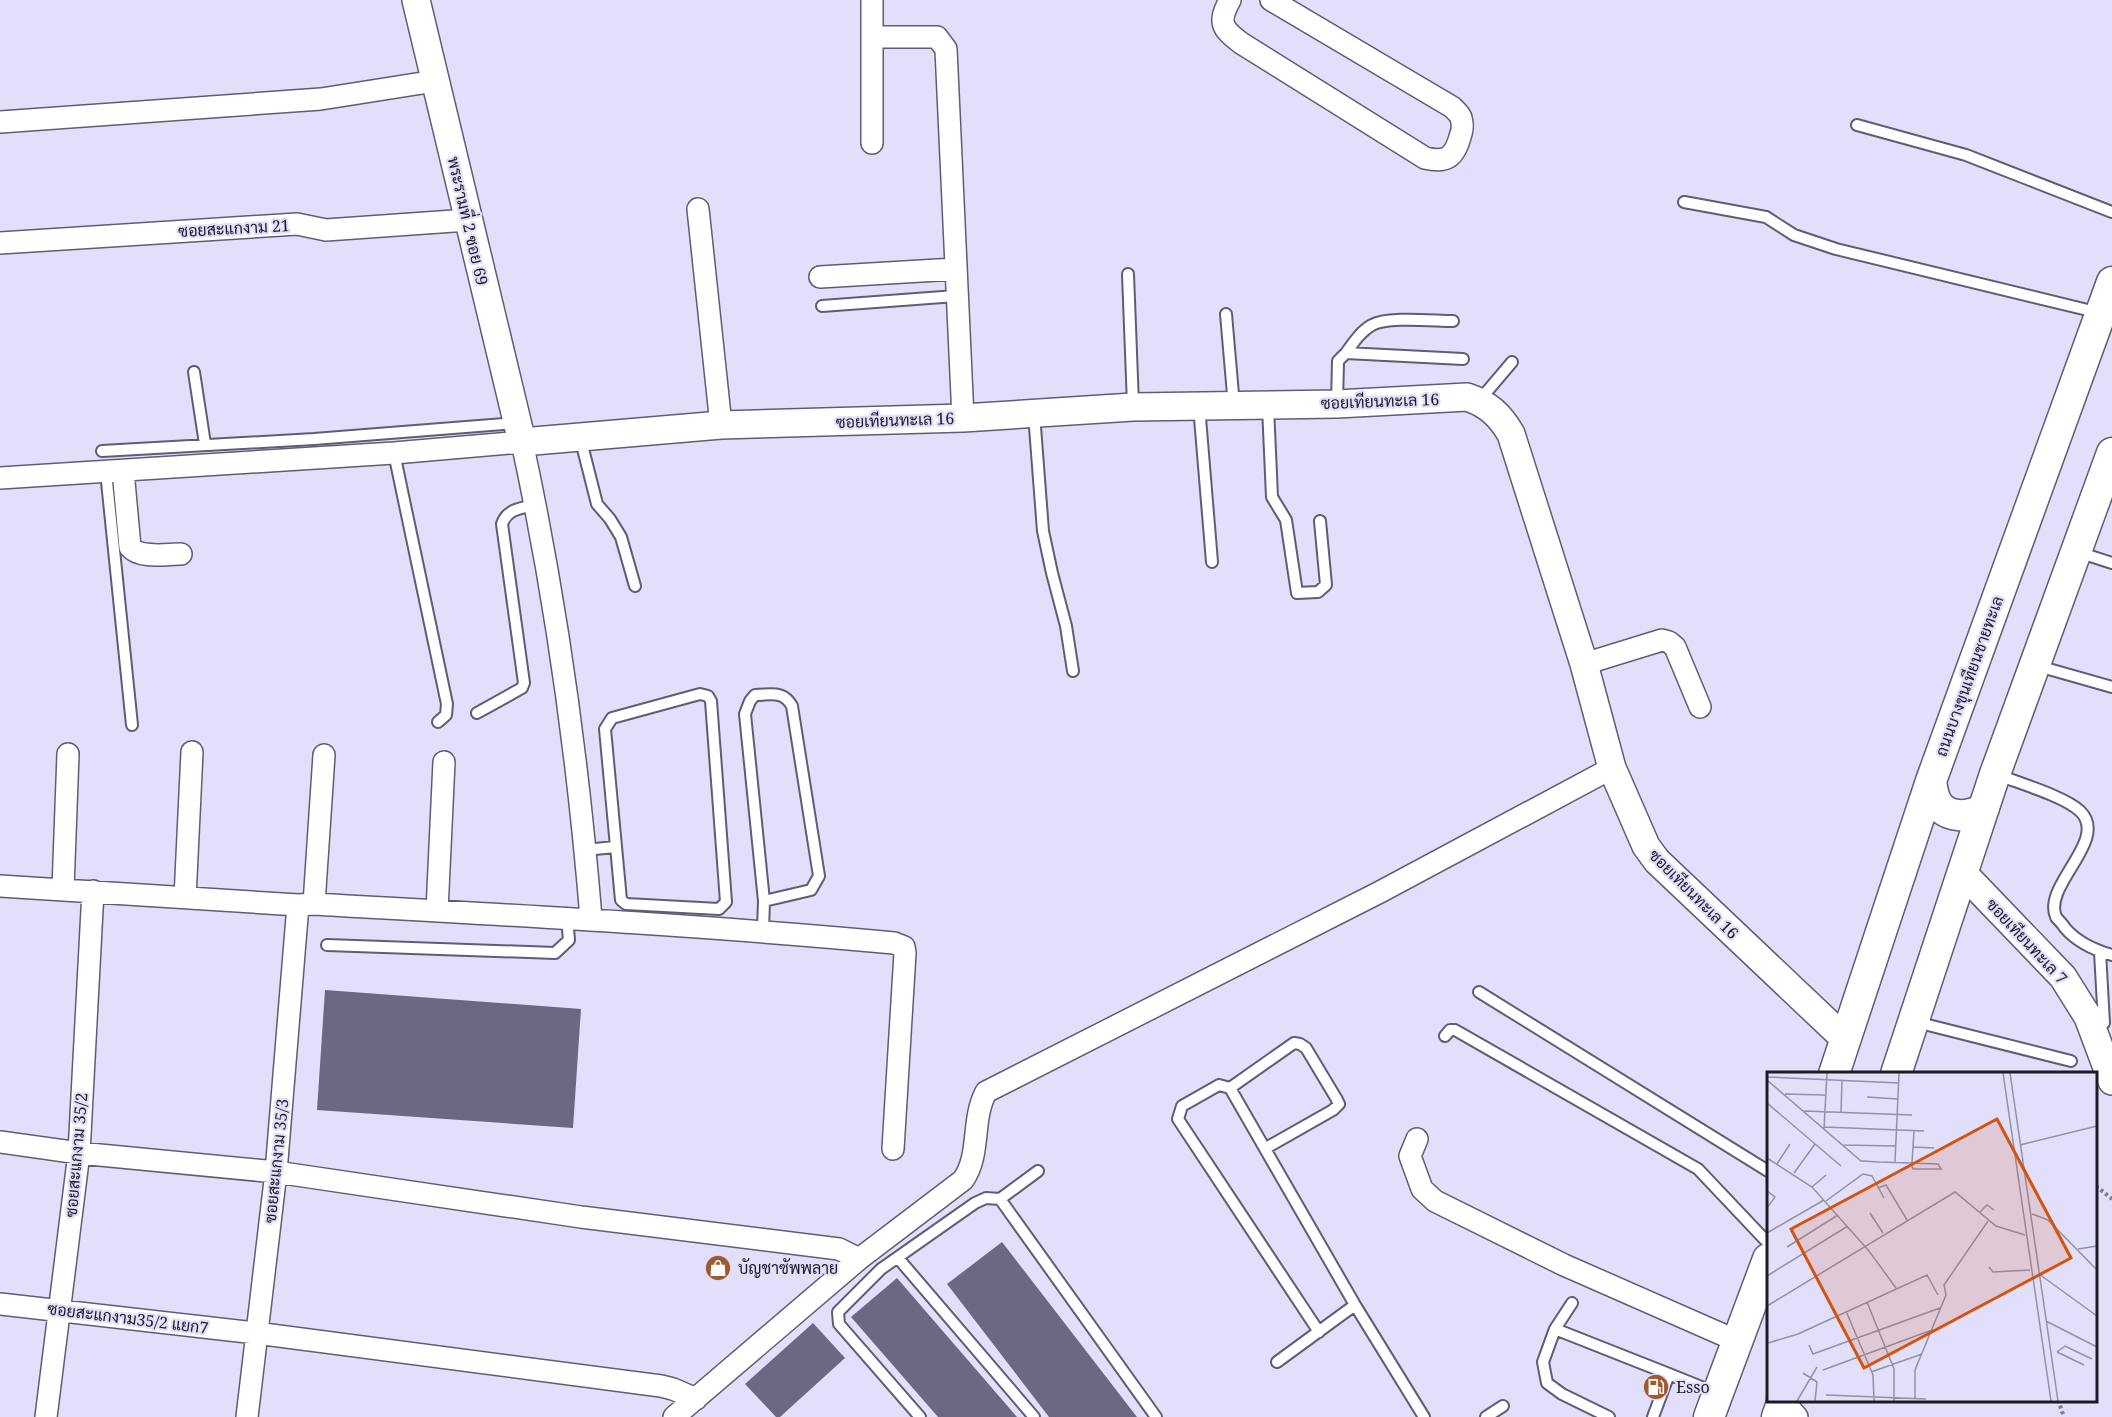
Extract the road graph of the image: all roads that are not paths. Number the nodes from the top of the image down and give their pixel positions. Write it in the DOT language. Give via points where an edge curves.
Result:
graph roads {
  1 [pos="416,0"];
  2 [pos="872,0"];
  3 [pos="1230,0"];
  4 [pos="1270,0"];
  5 [pos="872,37"];
  6 [pos="435,81"];
  7 [pos="0,122"];
  8 [pos="1857,125"];
  9 [pos="872,143"];
  10 [pos="1684,202"];
  11 [pos="698,209"];
  12 [pos="2112,212"];
  13 [pos="468,220"];
  14 [pos="0,243"];
  15 [pos="955,269"];
  16 [pos="1128,274"];
  17 [pos="820,277"];
  18 [pos="2112,282"];
  19 [pos="956,296"];
  20 [pos="822,306"];
  21 [pos="2100,313"];
  22 [pos="1226,314"];
  23 [pos="1453,321"];
  24 [pos="1346,353"];
  25 [pos="1463,359"];
  26 [pos="1512,362"];
  27 [pos="194,372"];
  28 [pos="1479,401"];
  29 [pos="1268,404"];
  30 [pos="1337,404"];
  31 [pos="1199,405"];
  32 [pos="1234,406"];
  33 [pos="1133,407"];
  34 [pos="1034,414"];
  35 [pos="963,418"];
  36 [pos="721,425"];
  37 [pos="519,432"];
  38 [pos="580,437"];
  39 [pos="205,444"];
  40 [pos="394,453"];
  41 [pos="2110,462"];
  42 [pos="110,465"];
  43 [pos="0,478"];
  44 [pos="536,504"];
  45 [pos="1320,521"];
  46 [pos="2075,551"];
  47 [pos="181,554"];
  48 [pos="1212,562"];
  49 [pos="2112,563"];
  50 [pos="635,586"];
  51 [pos="1584,664"];
  52 [pos="2035,665"];
  53 [pos="1073,671"];
  54 [pos="2112,687"];
  55 [pos="1700,706"];
  56 [pos="477,713"];
  57 [pos="438,722"];
  58 [pos="132,725"];
  59 [pos="192,752"];
  60 [pos="68,754"];
  61 [pos="324,755"];
  62 [pos="444,762"];
  63 [pos="1612,768"];
  64 [pos="1995,774"];
  65 [pos="1931,781"];
  66 [pos="1984,808"];
  67 [pos="615,847"];
  68 [pos="585,850"];
  69 [pos="1962,872"];
  70 [pos="0,886"];
  71 [pos="63,889"];
  72 [pos="93,891"];
  73 [pos="185,898"];
  74 [pos="764,902"];
  75 [pos="306,905"];
  76 [pos="437,911"];
  77 [pos="567,918"];
  78 [pos="591,918"];
  79 [pos="763,930"];
  80 [pos="327,945"];
  81 [pos="2100,952"];
  82 [pos="2112,955"];
  83 [pos="1479,992"];
  84 [pos="1912,1021"];
  85 [pos="2101,1022"];
  86 [pos="1445,1036"];
  87 [pos="1846,1040"];
  88 [pos="2071,1061"];
  89 [pos="1835,1072"];
  90 [pos="1897,1072"];
  91 [pos="2112,1081"];
  92 [pos="1230,1088"];
  93 [pos="1417,1139"];
  94 [pos="0,1142"];
  95 [pos="1266,1148"];
  96 [pos="893,1149"];
  97 [pos="79,1153"];
  98 [pos="1767,1170"];
  99 [pos="1038,1171"];
  100 [pos="276,1172"];
  101 [pos="1000,1199"];
  102 [pos="1767,1242"];
  103 [pos="898,1258"];
  104 [pos="859,1259"];
  105 [pos="1767,1262"];
  106 [pos="1572,1303"];
  107 [pos="0,1304"];
  108 [pos="1355,1305"];
  109 [pos="59,1310"];
  110 [pos="1555,1329"];
  111 [pos="1318,1332"];
  112 [pos="256,1333"];
  113 [pos="1737,1341"];
  114 [pos="1277,1362"];
  115 [pos="1669,1374"];
  116 [pos="696,1399"];
  117 [pos="1783,1402"];
  118 [pos="1784,1402"];
  119 [pos="1503,1406"];
  120 [pos="1713,1406"];
  121 [pos="46,1417"];
  122 [pos="247,1417"];
  123 [pos="674,1417"];
  124 [pos="920,1417"];
  125 [pos="1034,1417"];
  126 [pos="1156,1417"];
  127 [pos="1424,1417"];
  128 [pos="1486,1417"];
  129 [pos="1609,1417"];
  130 [pos="1653,1417"];
  131 [pos="1777,1417"];
  132 [pos="1797,1417"];
  1 -- 6 [label="street, พระรามที่ 2 ซอย 69"];
  2 -- 5 [label="street"];
  3 -- 4 [label="street" via="1222,15 1222,25 1229,35 1425,158 1438,161 1451,157 1462,130 1461,118 1452,107"];
  5 -- 9 [label="street"];
  5 -- 15 [label="street" via="937,37 946,49"];
  6 -- 7 [label="street" via="321,99"];
  6 -- 13 [label="street, พระรามที่ 2 ซอย 69"];
  8 -- 12 [label="lane" via="1966,155"];
  10 -- 21 [label="lane" via="1766,217 1794,235 1836,249"];
  11 -- 36 [label="street"];
  13 -- 14 [label="street, ซอยสะแกงาม 21" via="326,230 297,224"];
  13 -- 37 [label="street, พระรามที่ 2 ซอย 69"];
  15 -- 17 [label="street"];
  15 -- 19 [label="street"];
  16 -- 33 [label="lane"];
  18 -- 21 [label="main road, ถนนบางขุนเทียนชายทะเล"];
  19 -- 20 [label="lane"];
  19 -- 35 [label="street"];
  21 -- 65 [label="main road, ถนนบางขุนเทียนชายทะเล"];
  22 -- 32 [label="lane"];
  23 -- 24 [label="lane" via="1374,323"];
  24 -- 25 [label="lane"];
  24 -- 30 [label="lane" via="1338,361"];
  26 -- 28 [label="lane"];
  27 -- 39 [label="lane"];
  28 -- 30 [label="street, ซอยเทียนทะเล 16" via="1467,397"];
  28 -- 51 [label="street, ซอยเทียนทะเล 16" via="1493,410 1511,434"];
  29 -- 30 [label="street, ซอยเทียนทะเล 16"];
  29 -- 32 [label="street, ซอยเทียนทะเล 16"];
  29 -- 45 [label="lane" via="1272,497 1286,520 1297,592 1318,592 1326,585"];
  31 -- 32 [label="street, ซอยเทียนทะเล 16"];
  31 -- 33 [label="street, ซอยเทียนทะเล 16"];
  31 -- 48 [label="lane"];
  33 -- 34 [label="street, ซอยเทียนทะเล 16"];
  34 -- 35 [label="street, ซอยเทียนทะเล 16"];
  34 -- 53 [label="lane" via="1043,531"];
  35 -- 36 [label="street, ซอยเทียนทะเล 16"];
  36 -- 38 [label="street, ซอยเทียนทะเล 16"];
  37 -- 38 [label="street, ซอยเทียนทะเล 16"];
  37 -- 39 [label="lane"];
  37 -- 40 [label="street"];
  37 -- 44 [label="street"];
  38 -- 50 [label="lane" via="597,504 621,537"];
  39 -- 42 [label="lane"];
  40 -- 42 [label="street"];
  40 -- 57 [label="lane" via="447,704 446,715"];
  41 -- 46 [label="main road"];
  42 -- 43 [label="street"];
  42 -- 47 [label="street" via="133,551"];
  42 -- 58 [label="lane"];
  44 -- 56 [label="lane" via="509,512 502,524 524,683 522,688"];
  44 -- 68 [label="street" via="566,684"];
  46 -- 49 [label="lane"];
  46 -- 52 [label="main road"];
  51 -- 55 [label="street" via="1662,640 1669,642 1675,647"];
  51 -- 63 [label="street, ซอยเทียนทะเล 16"];
  52 -- 54 [label="lane"];
  52 -- 64 [label="main road"];
  59 -- 73 [label="street"];
  60 -- 71 [label="street"];
  61 -- 75 [label="street, ซอยสะแกงาม 35/3"];
  62 -- 76 [label="street"];
  63 -- 87 [label="street, ซอยเทียนทะเล 16" via="1646,846 1657,861"];
  63 -- 104 [label="street" via="1380,892 986,1092 979,1108 970,1170 956,1186"];
  64 -- 66 [label="main road"];
  64 -- 81 [label="lane" via="2060,799 2081,812 2088,825 2087,837 2054,900 2056,917 2073,938"];
  65 -- 66 [label="main road" via="1934,799 1948,813 1968,815"];
  65 -- 87 [label="main road, ถนนบางขุนเทียนชายทะเล"];
  66 -- 69 [label="main road"];
  67 -- 67 [label="lane" via="623,903 719,909 726,902 708,696 700,693 612,718 608,724 605,729"];
  67 -- 68 [label="lane"];
  68 -- 78 [label="street"];
  69 -- 84 [label="main road"];
  69 -- 85 [label="street, ซอยเทียนทะเล 7"];
  70 -- 71 [label="street"];
  71 -- 72 [label="street"];
  72 -- 73 [label="street"];
  72 -- 97 [label="street, ซอยสะแกงาม 35/2"];
  73 -- 75 [label="street"];
  74 -- 74 [label="lane" via="811,890 819,876 792,706 782,694 755,695 745,714"];
  74 -- 79 [label="lane"];
  75 -- 76 [label="street"];
  75 -- 100 [label="street, ซอยสะแกงาม 35/3"];
  76 -- 77 [label="street"];
  77 -- 78 [label="street"];
  77 -- 80 [label="lane" via="569,940 555,953"];
  78 -- 79 [label="street"];
  79 -- 96 [label="street" via="903,947"];
  81 -- 82 [label="lane"];
  81 -- 85 [label="lane"];
  83 -- 98 [label="lane"];
  84 -- 88 [label="lane"];
  84 -- 90 [label="main road"];
  85 -- 91 [label="street, ซอยเทียนทะเล 7"];
  86 -- 102 [label="lane" via="1455,1030 1698,1169"];
  87 -- 89 [label="main road, ถนนบางขุนเทียนชายทะเล"];
  92 -- 95 [label="lane"];
  92 -- 95 [label="lane" via="1294,1043 1306,1048 1336,1098 1339,1104 1334,1110"];
  92 -- 111 [label="lane" via="1219,1085 1182,1106 1178,1119"];
  93 -- 113 [label="street" via="1410,1156 1422,1189 1435,1201 1564,1265"];
  94 -- 97 [label="street"];
  95 -- 108 [label="lane"];
  97 -- 100 [label="street"];
  97 -- 109 [label="street, ซอยสะแกงาม 35/2"];
  99 -- 101 [label="lane"];
  100 -- 104 [label="street" via="581,1217 839,1249"];
  100 -- 112 [label="street, ซอยสะแกงาม 35/3"];
  101 -- 103 [label="lane" via="986,1198 975,1203"];
  101 -- 126 [label="lane"];
  103 -- 124 [label="lane" via="880,1269 838,1312 838,1324"];
  103 -- 125 [label="lane"];
  104 -- 116 [label="street"];
  105 -- 113 [label="main road"];
  106 -- 110 [label="lane"];
  107 -- 109 [label="street, ซอยสะแกงาม35/2 แยก7"];
  108 -- 111 [label="lane"];
  108 -- 127 [label="lane"];
  109 -- 112 [label="street, ซอยสะแกงาม35/2 แยก7"];
  109 -- 121 [label="street, ซอยสะแกงาม 35/2"];
  110 -- 115 [label="lane"];
  110 -- 129 [label="lane" via="1543,1362 1547,1383"];
  111 -- 114 [label="lane"];
  112 -- 116 [label="street, ซอยสะแกงาม35/2 แยก7" via="661,1386"];
  112 -- 122 [label="street, ซอยสะแกงาม 35/3"];
  113 -- 120 [label="main road"];
  115 -- 120 [label="lane"];
  115 -- 130 [label="lane"];
  116 -- 123 [label="street"];
  117 -- 131 [label="main road"];
  118 -- 132 [label="street"];
  119 -- 128 [label="lane"];
}
